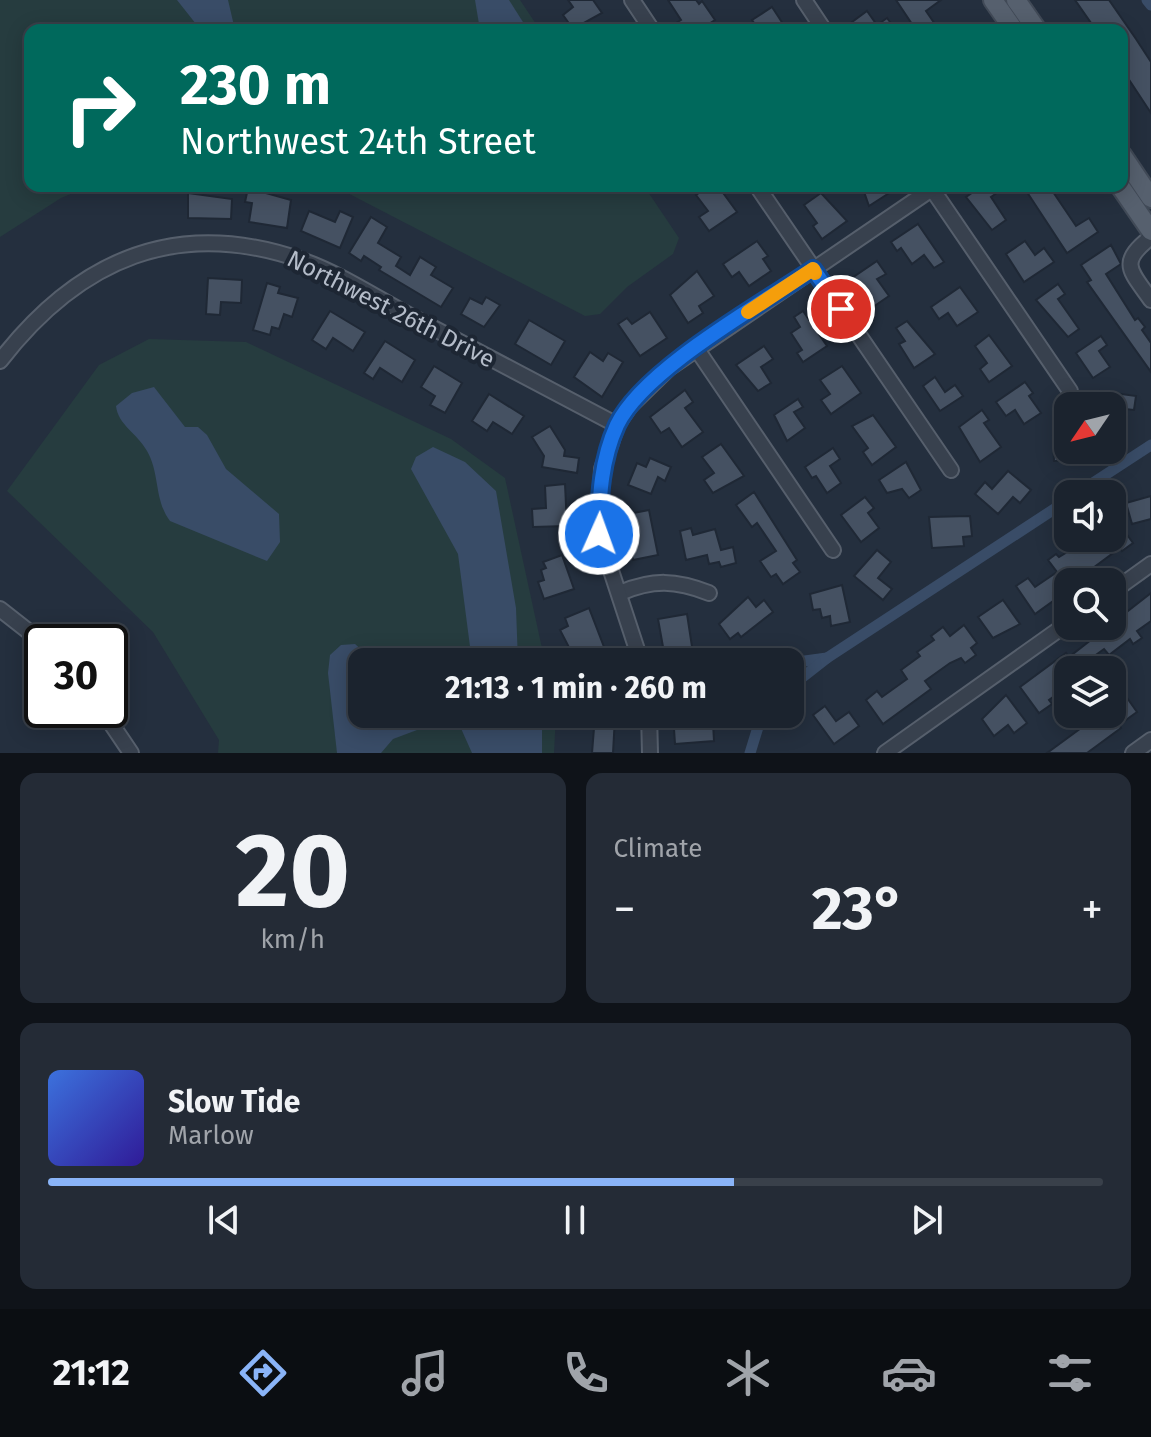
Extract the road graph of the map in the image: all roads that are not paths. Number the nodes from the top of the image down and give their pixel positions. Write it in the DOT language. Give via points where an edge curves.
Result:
graph roads {
  1 [pos="632,0"];
  2 [pos="804,0"];
  3 [pos="993,0"];
  4 [pos="1016,0"];
  5 [pos="648,24"];
  6 [pos="820,24"];
  7 [pos="1010,24"];
  8 [pos="1033,24"];
  9 [pos="1128,164"];
  10 [pos="761,192"];
  11 [pos="925,192"];
  12 [pos="935,192"];
  13 [pos="1124,192"];
  14 [pos="1151,198"];
  15 [pos="1151,231"];
  16 [pos="1151,237"];
  17 [pos="813,269"];
  18 [pos="1151,300"];
  19 [pos="696,348"];
  20 [pos="0,361"];
  21 [pos="1070,391"];
  22 [pos="617,425"];
  23 [pos="951,470"];
  24 [pos="833,550"];
  25 [pos="1151,564"];
  26 [pos="1126,582"];
  27 [pos="620,593"];
  28 [pos="709,593"];
  29 [pos="0,609"];
  30 [pos="24,628"];
  31 [pos="1054,633"];
  32 [pos="637,648"];
  33 [pos="114,728"];
  34 [pos="649,728"];
  35 [pos="1151,740"];
  36 [pos="131,753"];
  37 [pos="650,753"];
  38 [pos="885,753"];
  39 [pos="1133,753"];
  1 -- 5 [label="street"];
  2 -- 6 [label="street"];
  3 -- 7 [label="main road"];
  4 -- 8 [label="main road"];
  9 -- 14 [label="main road"];
  10 -- 17 [label="street"];
  11 -- 17 [label="street"];
  12 -- 21 [label="street"];
  13 -- 15 [label="main road"];
  16 -- 18 [label="street" via="1129,260 1130,271"];
  17 -- 19 [label="street"];
  17 -- 23 [label="street"];
  19 -- 22 [label="street" via="650,384"];
  19 -- 24 [label="street"];
  20 -- 22 [label="street, Northwest 26th Drive" via="43,309 119,261 162,248 241,245 308,262"];
  22 -- 27 [label="street" via="602,469 599,534"];
  25 -- 26 [label="street"];
  27 -- 28 [label="street" via="645,582 664,581"];
  27 -- 32 [label="street"];
  29 -- 30 [label="street"];
  31 -- 38 [label="street"];
  33 -- 36 [label="street"];
  34 -- 37 [label="street"];
  35 -- 39 [label="street"];
}
